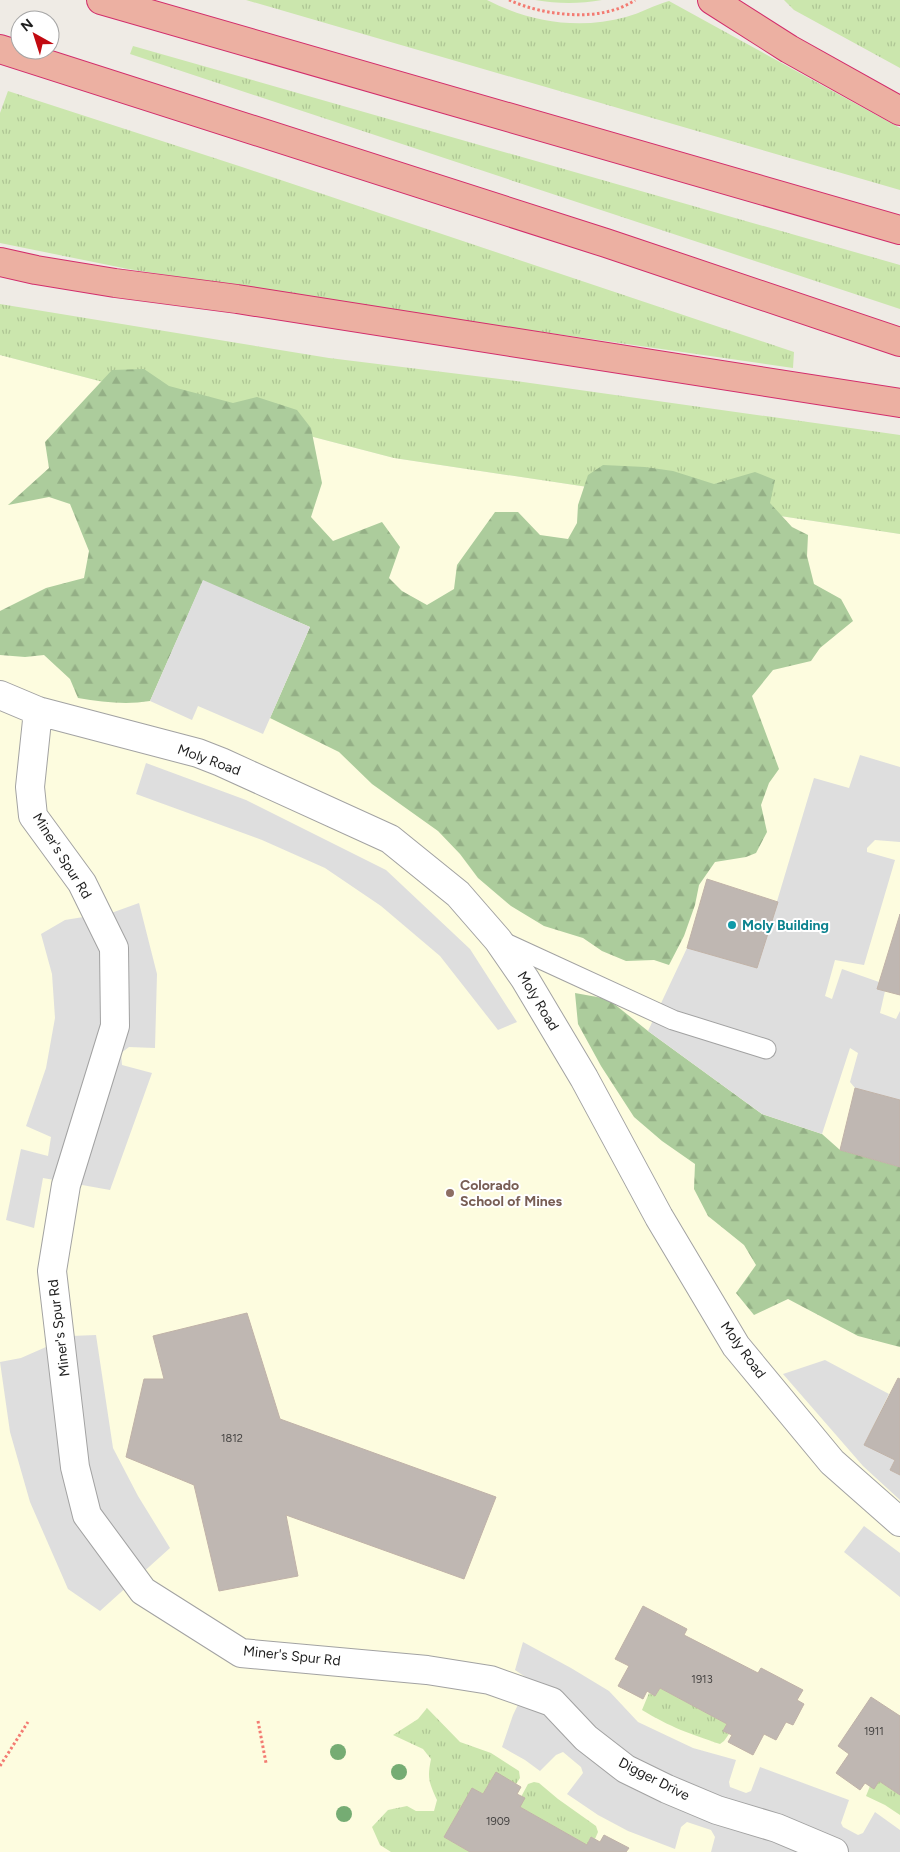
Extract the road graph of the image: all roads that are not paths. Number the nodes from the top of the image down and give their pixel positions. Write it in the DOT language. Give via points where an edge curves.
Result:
graph roads {
  1 [pos="100,0"];
  2 [pos="712,0"];
  3 [pos="0,49"];
  4 [pos="900,111"];
  5 [pos="900,230"];
  6 [pos="0,262"];
  7 [pos="900,342"];
  8 [pos="900,403"];
  9 [pos="0,695"];
  10 [pos="38,711"];
  11 [pos="498,940"];
  12 [pos="766,1048"];
  13 [pos="900,1522"];
  14 [pos="490,1680"];
  15 [pos="834,1852"];
  1 -- 5 [label="highway"];
  2 -- 4 [label="highway" via="789,49"];
  3 -- 7 [label="highway" via="596,240"];
  6 -- 8 [label="highway" via="106,282"];
  9 -- 10 [label="street, Moly Road"];
  10 -- 11 [label="street, Moly Road" via="198,753 390,839 458,894"];
  10 -- 14 [label="street, Miner's Spur Rd" via="30,787 33,816 82,883 114,948 115,1026 66,1185 52,1271 75,1467 87,1514 143,1591 240,1653 427,1670"];
  11 -- 12 [label="lane" via="673,1020"];
  11 -- 13 [label="street, Moly Road" via="564,1045 659,1217 736,1346 832,1462"];
  14 -- 15 [label="street, Digger Drive" via="552,1702 586,1738 626,1769 667,1790 717,1810 777,1828"];
}
